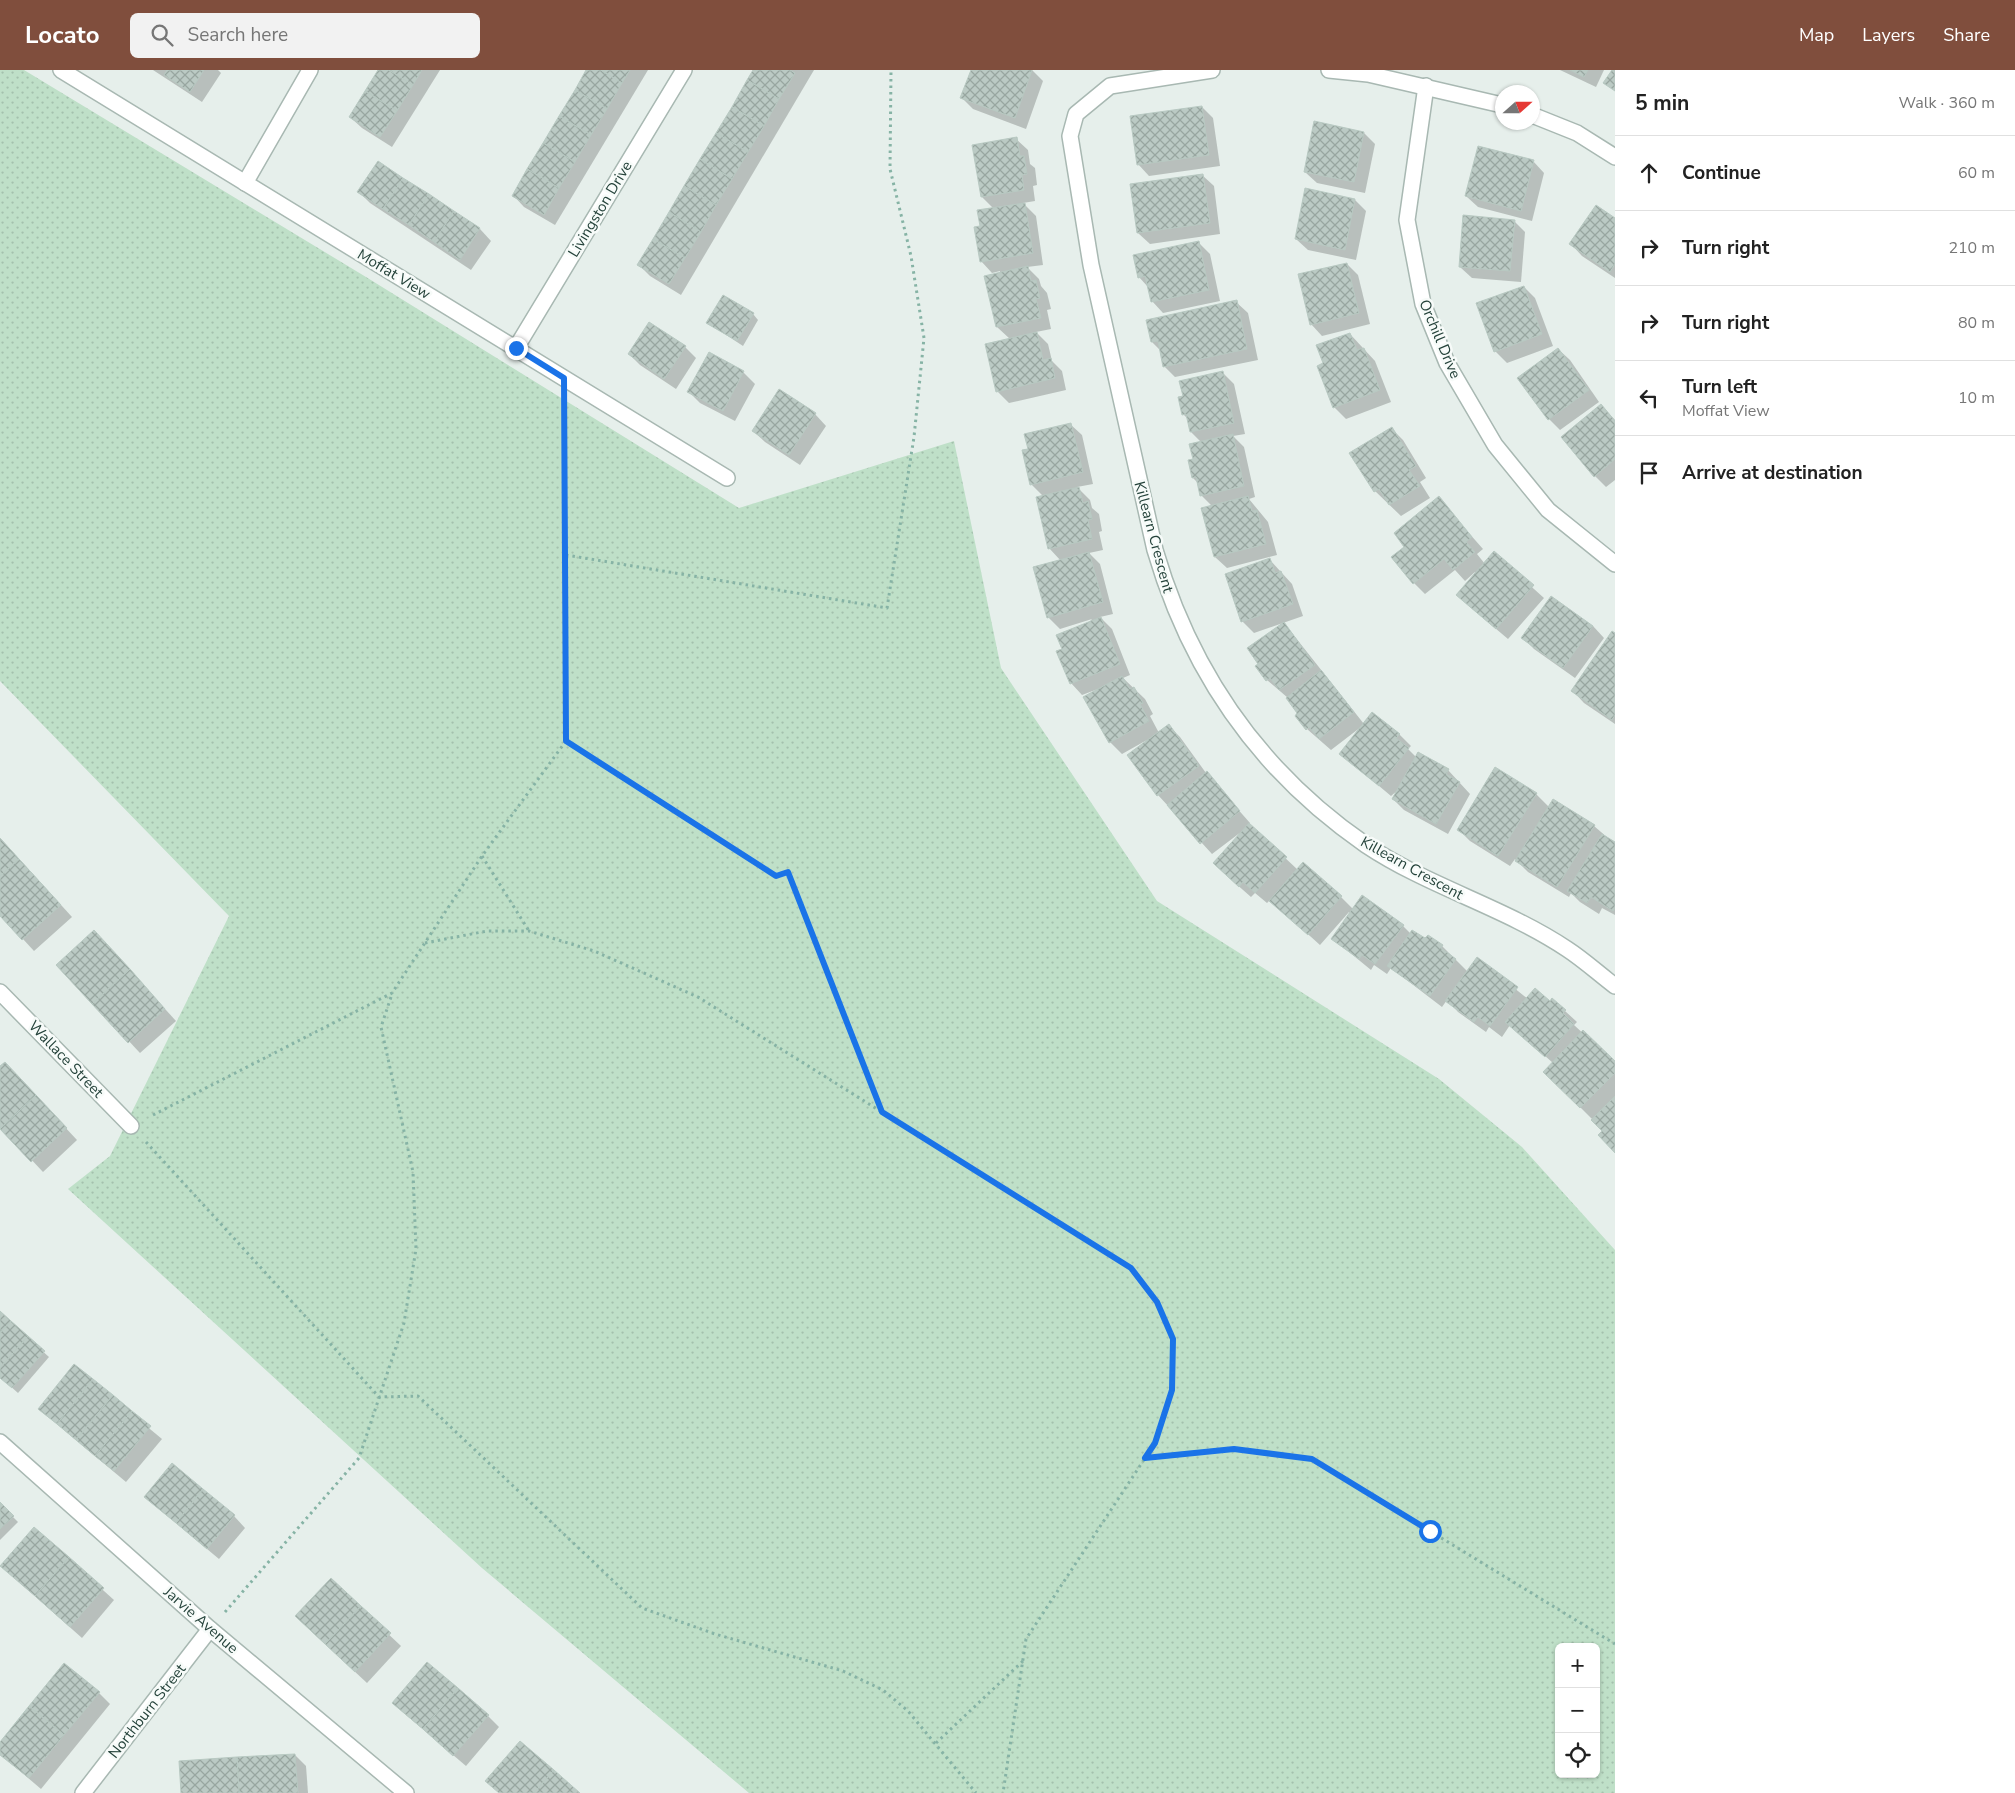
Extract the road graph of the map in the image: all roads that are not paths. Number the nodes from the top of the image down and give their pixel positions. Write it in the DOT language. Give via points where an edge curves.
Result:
graph roads {
  1 [pos="61,70"];
  2 [pos="310,70"];
  3 [pos="684,70"];
  4 [pos="1212,70"];
  5 [pos="1329,70"];
  6 [pos="1426,86"];
  7 [pos="1495,103"];
  8 [pos="1540,118"];
  9 [pos="1615,157"];
  10 [pos="245,183"];
  11 [pos="516,348"];
  12 [pos="727,478"];
  13 [pos="1615,564"];
  14 [pos="1615,986"];
  15 [pos="0,992"];
  16 [pos="131,1126"];
  17 [pos="0,1442"];
  18 [pos="210,1629"];
  19 [pos="83,1793"];
  20 [pos="406,1793"];
  1 -- 10 [label="street, Moffat View"];
  2 -- 10 [label="street"];
  3 -- 11 [label="street, Livingston Drive"];
  4 -- 14 [label="street, Killearn Crescent" via="1110,86 1076,114 1070,136 1091,265 1155,550 1166,588 1185,632 1216,692 1258,748 1308,799 1367,845 1448,890 1567,949"];
  5 -- 6 [label="street"];
  6 -- 7 [label="street"];
  6 -- 13 [label="street, Orchill Drive" via="1407,220 1423,304 1447,362 1495,444 1548,510"];
  8 -- 9 [label="street" via="1577,133"];
  10 -- 11 [label="street, Moffat View"];
  11 -- 12 [label="street, Moffat View"];
  15 -- 16 [label="street, Wallace Street"];
  17 -- 18 [label="street, Jarvie Avenue"];
  18 -- 19 [label="street, Northburn Street"];
  18 -- 20 [label="street, Jarvie Avenue"];
}
